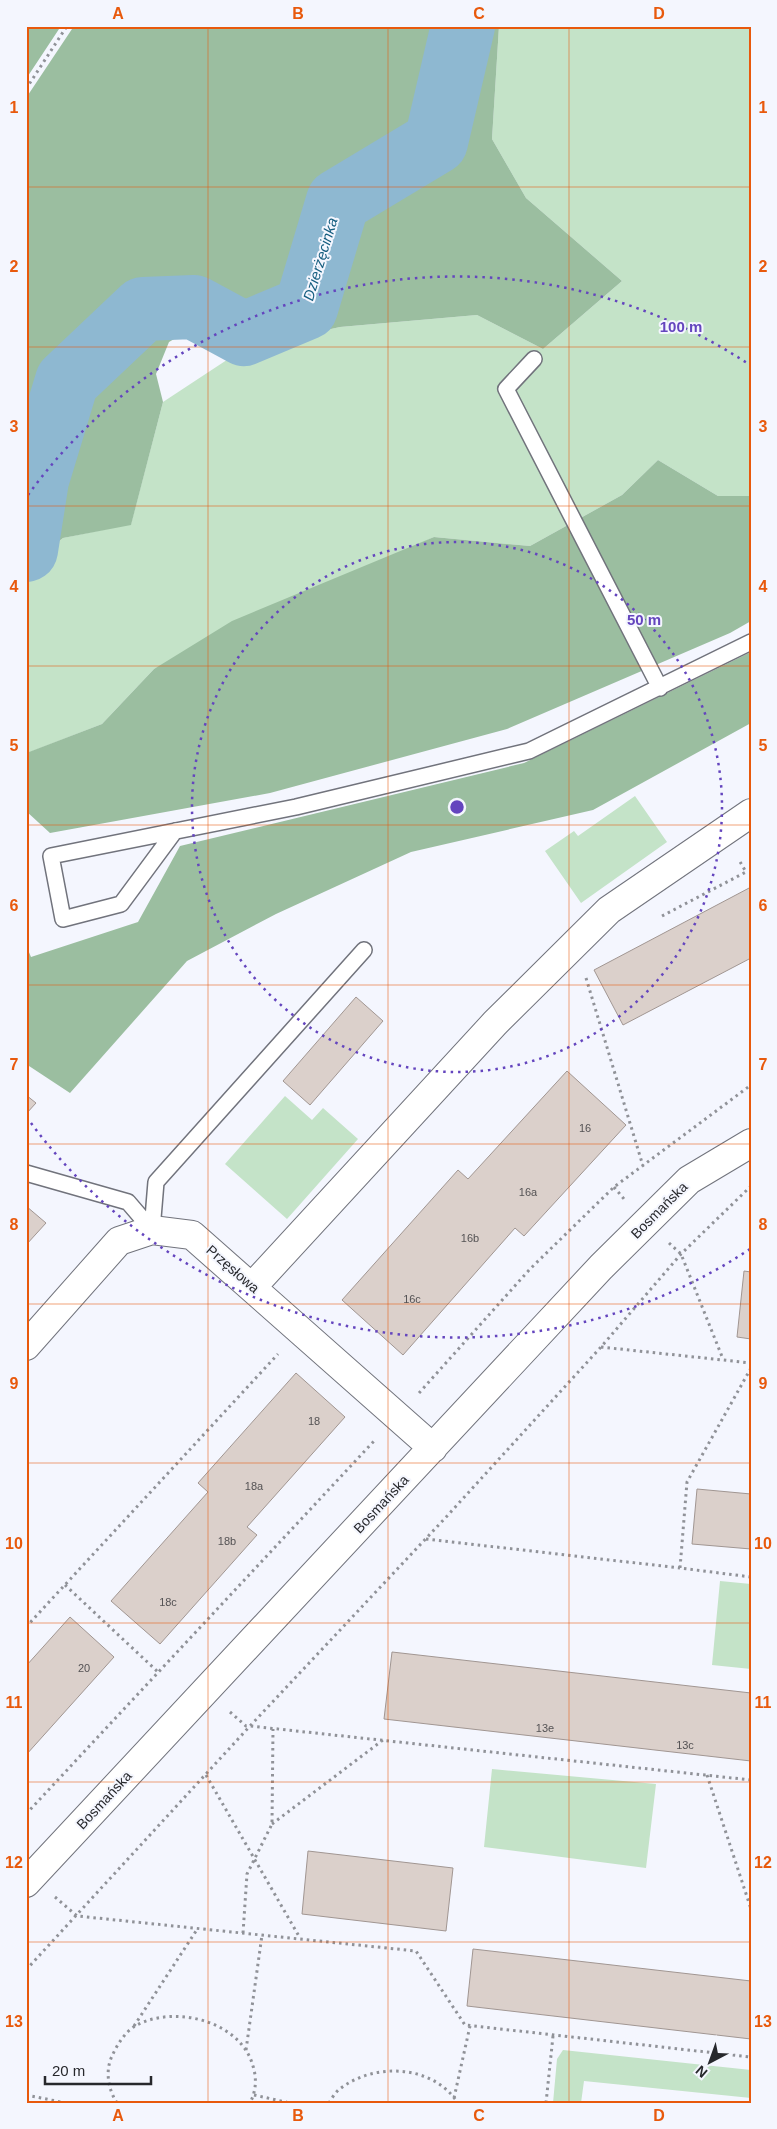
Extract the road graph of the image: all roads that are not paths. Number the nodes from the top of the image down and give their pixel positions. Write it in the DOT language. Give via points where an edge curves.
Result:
graph roads {
  1 [pos="534,359"];
  2 [pos="751,642"];
  3 [pos="660,688"];
  4 [pos="751,813"];
  5 [pos="175,831"];
  6 [pos="364,950"];
  7 [pos="751,1144"];
  8 [pos="26,1173"];
  9 [pos="152,1230"];
  10 [pos="253,1286"];
  11 [pos="26,1346"];
  12 [pos="433,1448"];
  13 [pos="29,1880"];
  1 -- 3 [label="lane" via="506,389"];
  2 -- 3 [label="lane"];
  3 -- 5 [label="lane" via="529,751 296,807"];
  4 -- 10 [label="street" via="609,910 495,1023"];
  5 -- 5 [label="lane" via="50,856 63,920 121,904"];
  6 -- 9 [label="lane" via="156,1182"];
  7 -- 12 [label="street, Bosmańska" via="689,1180 601,1267"];
  8 -- 9 [label="lane" via="128,1202"];
  9 -- 10 [label="street, Przęsłowa" via="192,1234"];
  9 -- 11 [label="street, Przęsłowa" via="119,1241"];
  10 -- 12 [label="street, Przęsłowa"];
  12 -- 13 [label="street, Bosmańska"];
}
